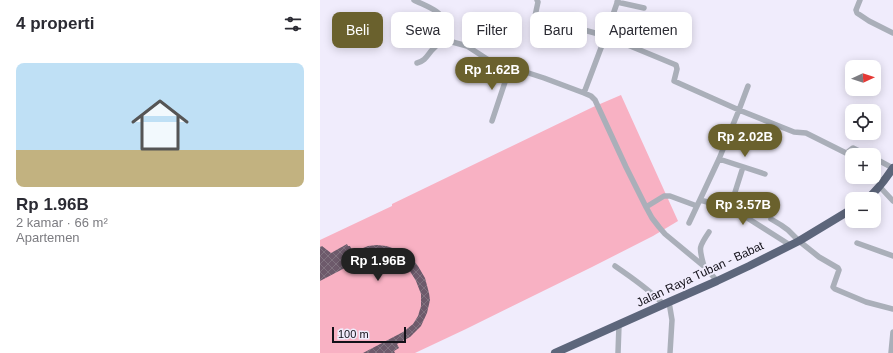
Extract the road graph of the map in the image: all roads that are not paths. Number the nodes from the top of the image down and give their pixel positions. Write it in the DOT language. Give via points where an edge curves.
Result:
graph roads {
  1 [pos="414,0"];
  2 [pos="537,0"];
  3 [pos="860,0"];
  4 [pos="617,1"];
  5 [pos="644,8"];
  6 [pos="437,12"];
  7 [pos="614,12"];
  8 [pos="595,33"];
  9 [pos="893,33"];
  10 [pos="454,42"];
  11 [pos="435,48"];
  12 [pos="601,48"];
  13 [pos="635,48"];
  14 [pos="417,63"];
  15 [pos="510,67"];
  16 [pos="748,86"];
  17 [pos="584,93"];
  18 [pos="739,110"];
  19 [pos="492,121"];
  20 [pos="845,152"];
  21 [pos="719,159"];
  22 [pos="881,162"];
  23 [pos="743,167"];
  24 [pos="893,168"];
  25 [pos="765,174"];
  26 [pos="880,187"];
  27 [pos="875,192"];
  28 [pos="700,200"];
  29 [pos="893,201"];
  30 [pos="697,206"];
  31 [pos="646,207"];
  32 [pos="730,208"];
  33 [pos="845,213"];
  34 [pos="771,219"];
  35 [pos="689,223"];
  36 [pos="709,232"];
  37 [pos="798,241"];
  38 [pos="857,243"];
  39 [pos="790,245"];
  40 [pos="893,256"];
  41 [pos="615,266"];
  42 [pos="704,266"];
  43 [pos="717,281"];
  44 [pos="666,303"];
  45 [pos="893,309"];
  46 [pos="619,325"];
  47 [pos="893,332"];
  48 [pos="555,353"];
  49 [pos="618,353"];
  50 [pos="670,353"];
  51 [pos="890,353"];
  1 -- 6 [label="street"];
  2 -- 8 [label="street" via="536,20"];
  3 -- 9 [label="street" via="857,13"];
  4 -- 5 [label="street"];
  4 -- 7 [label="street"];
  10 -- 15 [label="street"];
  11 -- 14 [label="street" via="426,59"];
  12 -- 17 [label="street"];
  13 -- 18 [label="street" via="676,65 674,81"];
  15 -- 17 [label="street"];
  15 -- 19 [label="street"];
  16 -- 18 [label="street"];
  17 -- 31 [label="street" via="595,100"];
  18 -- 20 [label="street" via="794,132 806,133"];
  18 -- 21 [label="street"];
  21 -- 23 [label="street"];
  21 -- 28 [label="street"];
  22 -- 24 [label="street"];
  23 -- 25 [label="street"];
  23 -- 32 [label="street"];
  24 -- 26 [label="highway"];
  26 -- 27 [label="highway"];
  26 -- 29 [label="street"];
  28 -- 30 [label="street"];
  28 -- 32 [label="street"];
  30 -- 31 [label="street" via="666,195"];
  30 -- 35 [label="street"];
  31 -- 42 [label="street" via="658,227"];
  32 -- 39 [label="street"];
  33 -- 37 [label="highway, Jalan Raya Tuban - Babat"];
  34 -- 37 [label="street" via="782,225"];
  36 -- 42 [label="street" via="701,244 700,252"];
  37 -- 39 [label="highway, Jalan Raya Tuban - Babat"];
  37 -- 45 [label="street" via="838,268 833,287 835,289 866,302"];
  38 -- 40 [label="street"];
  39 -- 43 [label="highway, Jalan Raya Tuban - Babat"];
  41 -- 44 [label="street"];
  42 -- 43 [label="street"];
  43 -- 44 [label="highway, Jalan Raya Tuban - Babat"];
  44 -- 46 [label="highway, Jalan Raya Tuban - Babat"];
  44 -- 50 [label="street" via="672,320"];
  46 -- 48 [label="highway, Jalan Raya Tuban - Babat"];
  46 -- 49 [label="street"];
  47 -- 51 [label="street"];
}
